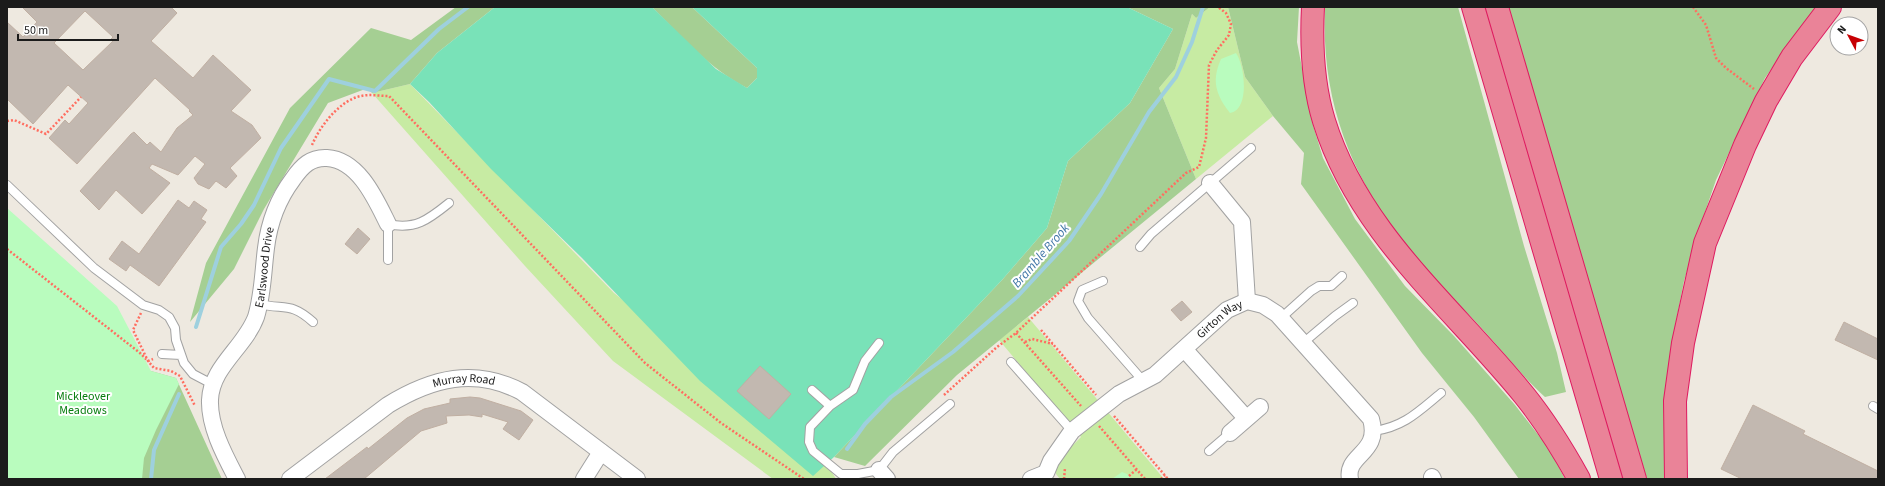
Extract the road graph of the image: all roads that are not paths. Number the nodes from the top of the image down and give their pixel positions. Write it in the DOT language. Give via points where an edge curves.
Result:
graph roads {
  1 [pos="1314,7"];
  2 [pos="1473,7"];
  3 [pos="1497,7"];
  4 [pos="1830,7"];
  5 [pos="1251,148"];
  6 [pos="1210,183"];
  7 [pos="7,185"];
  8 [pos="449,203"];
  9 [pos="388,224"];
  10 [pos="1140,247"];
  11 [pos="388,260"];
  12 [pos="1342,276"];
  13 [pos="1103,281"];
  14 [pos="1247,301"];
  15 [pos="1353,303"];
  16 [pos="259,304"];
  17 [pos="1281,318"];
  18 [pos="313,322"];
  19 [pos="879,343"];
  20 [pos="1303,343"];
  21 [pos="1185,350"];
  22 [pos="162,354"];
  23 [pos="181,355"];
  24 [pos="1011,362"];
  25 [pos="1144,382"];
  26 [pos="212,384"];
  27 [pos="812,390"];
  28 [pos="1441,393"];
  29 [pos="950,404"];
  30 [pos="830,406"];
  31 [pos="1260,407"];
  32 [pos="1246,418"];
  33 [pos="1374,431"];
  34 [pos="1072,432"];
  35 [pos="1230,433"];
  36 [pos="1209,451"];
  37 [pos="602,452"];
  38 [pos="883,474"];
  39 [pos="1048,476"];
  40 [pos="1345,478"];
  41 [pos="237,479"];
  42 [pos="290,479"];
  43 [pos="584,479"];
  44 [pos="637,479"];
  45 [pos="1031,479"];
  46 [pos="1579,479"];
  47 [pos="1611,479"];
  48 [pos="1635,479"];
  49 [pos="1676,479"];
  1 -- 46 [label="highway" via="1313,55 1324,120 1352,186 1396,252 1525,396 1554,435"];
  2 -- 47 [label="highway"];
  3 -- 48 [label="highway"];
  4 -- 49 [label="highway" via="1792,57 1768,97 1745,145 1705,243 1683,344 1675,402"];
  5 -- 6 [label="lane"];
  6 -- 10 [label="lane" via="1151,234"];
  6 -- 14 [label="street" via="1242,222"];
  7 -- 23 [label="lane" via="94,268 143,305 159,310 169,317 175,328"];
  8 -- 9 [label="lane" via="431,216 410,226"];
  9 -- 11 [label="lane"];
  9 -- 16 [label="street, Earlswood Drive" via="372,194 350,167 328,158 307,162 290,183 275,212 268,236"];
  12 -- 17 [label="lane" via="1331,286 1320,286 1311,291"];
  13 -- 25 [label="lane" via="1082,290 1078,301 1088,318"];
  14 -- 17 [label="street, Girton Way" via="1263,306"];
  14 -- 21 [label="street, Girton Way" via="1227,310"];
  15 -- 20 [label="lane"];
  16 -- 18 [label="lane" via="288,306 302,312"];
  16 -- 26 [label="street, Earlswood Drive" via="249,331"];
  17 -- 20 [label="street, Girton Way"];
  19 -- 30 [label="lane" via="865,361 853,390"];
  20 -- 33 [label="street, Girton Way" via="1371,419"];
  21 -- 25 [label="street, Girton Way"];
  21 -- 32 [label="street"];
  22 -- 23 [label="lane"];
  23 -- 26 [label="lane" via="193,374"];
  24 -- 34 [label="lane"];
  25 -- 34 [label="street, Girton Way" via="1119,394"];
  26 -- 41 [label="street" via="210,412"];
  27 -- 30 [label="lane"];
  28 -- 33 [label="lane" via="1405,422"];
  29 -- 38 [label="lane" via="893,452"];
  30 -- 38 [label="lane" via="810,426 809,442 813,451 841,474"];
  31 -- 32 [label="street"];
  32 -- 35 [label="street"];
  33 -- 40 [label="street" via="1371,442 1350,467"];
  34 -- 39 [label="street, Girton Way" via="1051,461"];
  35 -- 36 [label="lane"];
  37 -- 42 [label="street, Murray Road" via="513,388 484,380 455,379 428,384 405,394"];
  37 -- 43 [label="street"];
  37 -- 44 [label="street, Murray Road"];
  39 -- 45 [label="street, Girton Way"];
}
